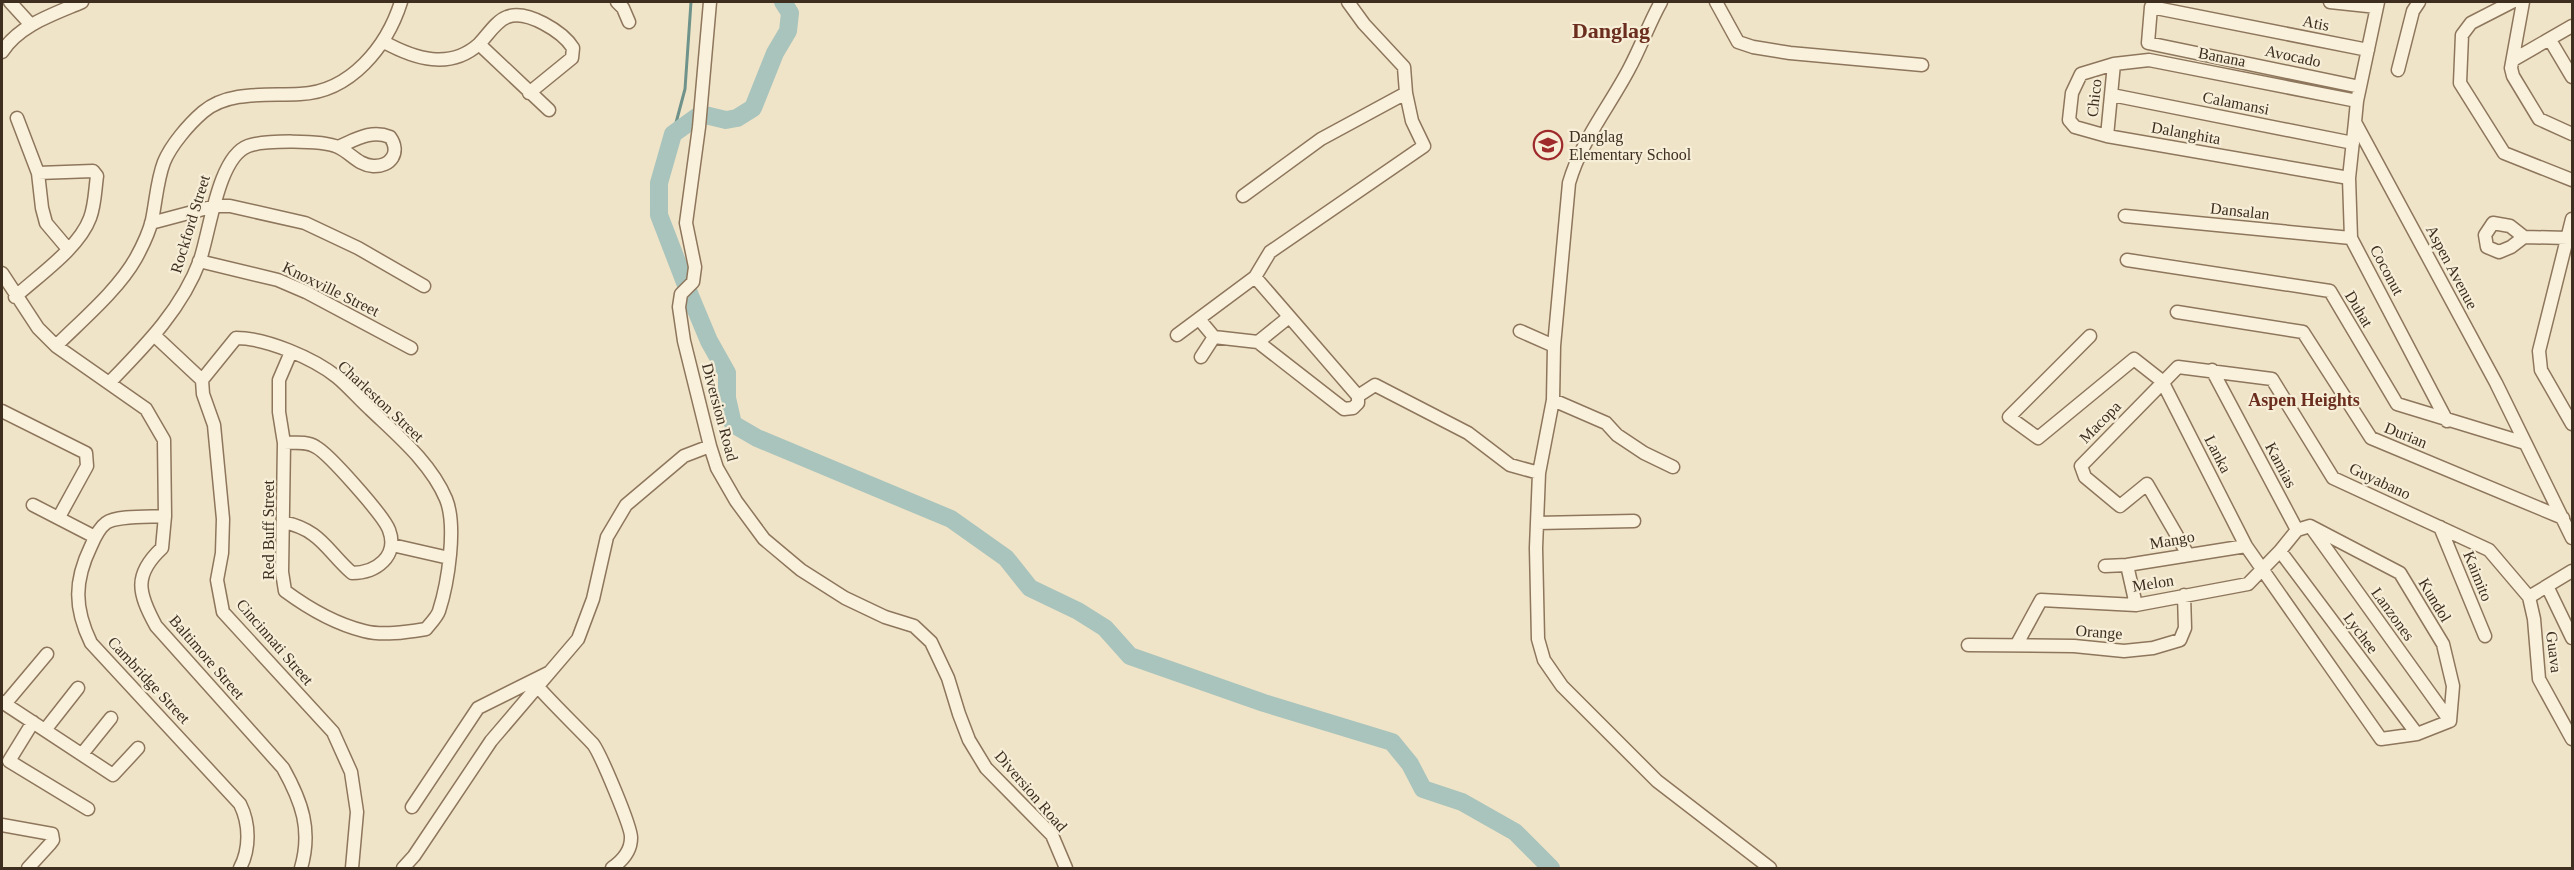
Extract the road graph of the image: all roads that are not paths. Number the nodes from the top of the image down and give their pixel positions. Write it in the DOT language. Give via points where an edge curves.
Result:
graph roads {
  1 [pos="10,2"];
  2 [pos="82,2"];
  3 [pos="401,2"];
  4 [pos="617,2"];
  5 [pos="710,2"];
  6 [pos="1348,2"];
  7 [pos="1661,2"];
  8 [pos="1716,2"];
  9 [pos="2330,2"];
  10 [pos="2419,2"];
  11 [pos="2512,2"];
  12 [pos="2523,2"];
  13 [pos="2152,4"];
  14 [pos="2378,4"];
  15 [pos="57,6"];
  16 [pos="629,22"];
  17 [pos="31,25"];
  18 [pos="2572,26"];
  19 [pos="2550,40"];
  20 [pos="384,42"];
  21 [pos="479,44"];
  22 [pos="2368,50"];
  23 [pos="2,52"];
  24 [pos="2513,60"];
  25 [pos="2114,64"];
  26 [pos="1922,65"];
  27 [pos="2398,70"];
  28 [pos="2081,74"];
  29 [pos="2572,77"];
  30 [pos="2360,87"];
  31 [pos="529,93"];
  32 [pos="1406,93"];
  33 [pos="2112,94"];
  34 [pos="2357,101"];
  35 [pos="549,110"];
  36 [pos="17,118"];
  37 [pos="2355,122"];
  38 [pos="2572,134"];
  39 [pos="2107,136"];
  40 [pos="2353,143"];
  41 [pos="338,147"];
  42 [pos="38,173"];
  43 [pos="2349,178"];
  44 [pos="2572,180"];
  45 [pos="1243,196"];
  46 [pos="215,206"];
  47 [pos="2125,216"];
  48 [pos="2572,219"];
  49 [pos="151,223"];
  50 [pos="2524,237"];
  51 [pos="2351,238"];
  52 [pos="2568,238"];
  53 [pos="68,249"];
  54 [pos="2127,260"];
  55 [pos="199,261"];
  56 [pos="2,273"];
  57 [pos="1256,277"];
  58 [pos="424,286"];
  59 [pos="15,297"];
  60 [pos="2177,312"];
  61 [pos="1289,317"];
  62 [pos="1199,319"];
  63 [pos="1520,331"];
  64 [pos="1178,335"];
  65 [pos="155,336"];
  66 [pos="2090,336"];
  67 [pos="1214,337"];
  68 [pos="1258,342"];
  69 [pos="56,346"];
  70 [pos="1554,346"];
  71 [pos="411,348"];
  72 [pos="291,352"];
  73 [pos="1201,357"];
  74 [pos="2212,370"];
  75 [pos="202,380"];
  76 [pos="2162,381"];
  77 [pos="109,383"];
  78 [pos="1358,396"];
  79 [pos="1553,400"];
  80 [pos="2,411"];
  81 [pos="2447,421"];
  82 [pos="2572,424"];
  83 [pos="284,443"];
  84 [pos="2525,443"];
  85 [pos="710,446"];
  86 [pos="1673,467"];
  87 [pos="1539,473"];
  88 [pos="33,504"];
  89 [pos="165,516"];
  90 [pos="59,517"];
  91 [pos="2563,518"];
  92 [pos="1634,521"];
  93 [pos="283,522"];
  94 [pos="1537,523"];
  95 [pos="2310,526"];
  96 [pos="2440,527"];
  97 [pos="2296,530"];
  98 [pos="95,537"];
  99 [pos="2572,538"];
  100 [pos="392,545"];
  101 [pos="2246,546"];
  102 [pos="2280,551"];
  103 [pos="2187,554"];
  104 [pos="449,558"];
  105 [pos="2127,565"];
  106 [pos="2105,566"];
  107 [pos="2262,568"];
  108 [pos="2572,571"];
  109 [pos="2547,586"];
  110 [pos="2184,595"];
  111 [pos="2529,597"];
  112 [pos="2136,605"];
  113 [pos="2486,636"];
  114 [pos="2572,638"];
  115 [pos="1968,645"];
  116 [pos="2017,645"];
  117 [pos="47,654"];
  118 [pos="551,671"];
  119 [pos="538,687"];
  120 [pos="78,688"];
  121 [pos="3,703"];
  122 [pos="111,718"];
  123 [pos="33,722"];
  124 [pos="2450,722"];
  125 [pos="45,730"];
  126 [pos="2416,734"];
  127 [pos="2572,739"];
  128 [pos="138,748"];
  129 [pos="82,754"];
  130 [pos="412,807"];
  131 [pos="88,809"];
  132 [pos="2,825"];
  133 [pos="28,868"];
  134 [pos="240,868"];
  135 [pos="301,868"];
  136 [pos="352,868"];
  137 [pos="403,868"];
  138 [pos="612,868"];
  139 [pos="1066,868"];
  140 [pos="1770,868"];
  1 -- 17 [label="street"];
  2 -- 15 [label="street"];
  3 -- 20 [label="street"];
  4 -- 16 [label="street"];
  5 -- 85 [label="street, Diversion Road" via="686,223 695,267 679,307"];
  6 -- 32 [label="street" via="1400,61"];
  7 -- 70 [label="street" via="1629,69 1575,161 1569,183"];
  8 -- 26 [label="street" via="1738,42 1753,47 1790,54"];
  9 -- 14 [label="street"];
  10 -- 27 [label="street" via="2413,11"];
  11 -- 44 [label="street" via="2471,23 2462,35 2460,83 2505,153"];
  12 -- 24 [label="street"];
  13 -- 22 [label="street, Atis"];
  13 -- 30 [label="street, Avocado" via="2148,43"];
  14 -- 22 [label="street"];
  15 -- 17 [label="street"];
  17 -- 23 [label="street"];
  18 -- 19 [label="street"];
  19 -- 24 [label="street"];
  19 -- 29 [label="street"];
  20 -- 21 [label="street" via="403,53 447,61 467,55"];
  20 -- 49 [label="street" via="375,54 334,86 304,94 233,98 205,111 164,161"];
  21 -- 31 [label="street"];
  21 -- 31 [label="street" via="507,17 523,16 567,38 573,48 572,58"];
  22 -- 30 [label="street"];
  24 -- 38 [label="street" via="2513,76 2539,119"];
  25 -- 28 [label="street, Banana"];
  25 -- 33 [label="street, Chico"];
  25 -- 34 [label="street, Banana" via="2149,60"];
  28 -- 39 [label="street, Dalanghita" via="2072,93 2069,120 2075,127"];
  30 -- 34 [label="street"];
  31 -- 35 [label="street"];
  32 -- 45 [label="street" via="1321,139"];
  32 -- 57 [label="street" via="1412,121 1424,146 1270,252"];
  33 -- 39 [label="street, Chico"];
  33 -- 40 [label="street, Calamansi"];
  34 -- 37 [label="street"];
  36 -- 42 [label="street"];
  37 -- 40 [label="street, Coconut"];
  37 -- 84 [label="street, Aspen Avenue"];
  39 -- 43 [label="street, Dalanghita"];
  40 -- 43 [label="street, Coconut"];
  41 -- 46 [label="street, Rockford Street" via="282,140 247,146 233,156 223,173"];
  42 -- 53 [label="street" via="46,223"];
  42 -- 53 [label="street" via="88,170 97,176 90,218"];
  43 -- 51 [label="street, Coconut"];
  46 -- 49 [label="street"];
  46 -- 55 [label="street, Rockford Street"];
  46 -- 58 [label="street" via="305,223"];
  47 -- 51 [label="street, Dansalan"];
  48 -- 52 [label="street"];
  49 -- 69 [label="street" via="135,260"];
  50 -- 52 [label="street"];
  51 -- 81 [label="street, Coconut"];
  52 -- 82 [label="street" via="2539,351 2541,370"];
  53 -- 59 [label="street"];
  54 -- 81 [label="street, Duhat" via="2330,291 2397,404"];
  55 -- 65 [label="street, Rockford Street" via="186,291"];
  55 -- 71 [label="street, Knoxville Street" via="278,280"];
  56 -- 59 [label="street, Baltimore Street"];
  57 -- 61 [label="street"];
  57 -- 62 [label="street"];
  59 -- 69 [label="street, Baltimore Street"];
  60 -- 91 [label="street, Durian" via="2303,332 2371,438"];
  61 -- 68 [label="street"];
  61 -- 78 [label="street"];
  62 -- 64 [label="street"];
  62 -- 67 [label="street"];
  63 -- 70 [label="street"];
  65 -- 75 [label="street"];
  65 -- 77 [label="street, Rockford Street"];
  66 -- 76 [label="street, Lanka" via="2009,417 2038,438 2134,359"];
  67 -- 68 [label="street"];
  67 -- 73 [label="street"];
  68 -- 78 [label="street" via="1344,409 1353,408"];
  69 -- 77 [label="street, Baltimore Street"];
  70 -- 79 [label="street"];
  72 -- 75 [label="street, Charleston Street" via="251,338 236,338"];
  72 -- 83 [label="street, Red Buff Street" via="279,380"];
  72 -- 104 [label="street, Charleston Street" via="336,376 406,444 435,479 453,524"];
  74 -- 76 [label="street, Guyabano" via="2178,367"];
  74 -- 96 [label="street, Guyabano" via="2272,379 2333,478"];
  74 -- 97 [label="street, Kamias"];
  75 -- 136 [label="street, Cincinnati Street" via="214,425 223,519 217,580 223,612 333,732 351,772 357,812"];
  76 -- 101 [label="street, Lanka"];
  76 -- 103 [label="street, Macopa" via="2081,466 2085,477 2120,506 2147,484"];
  77 -- 89 [label="street, Baltimore Street" via="146,409 164,440"];
  78 -- 87 [label="street" via="1375,385 1468,432 1510,465"];
  79 -- 86 [label="street" via="1606,423 1644,453"];
  79 -- 87 [label="street"];
  80 -- 90 [label="street" via="86,453 87,466"];
  81 -- 84 [label="street, Duhat"];
  83 -- 93 [label="street, Red Buff Street"];
  83 -- 100 [label="street" via="316,446 354,484 389,528"];
  84 -- 91 [label="street, Aspen Avenue"];
  85 -- 118 [label="street" via="684,456 626,505 607,537 593,599 578,639"];
  85 -- 139 [label="street, Diversion Road" via="717,468 736,501 764,539 801,570 845,598 914,626 931,642 969,740 987,768 1052,835"];
  87 -- 94 [label="street"];
  88 -- 90 [label="street"];
  89 -- 98 [label="street, Cambridge Street" via="117,519 105,523"];
  89 -- 135 [label="street, Baltimore Street" via="162,548 148,561 142,574 144,604 156,626 283,768 297,793 306,826"];
  90 -- 98 [label="street"];
  91 -- 99 [label="street, Aspen Avenue"];
  92 -- 94 [label="street"];
  93 -- 100 [label="street" via="300,525 322,539 352,573 368,573 377,567"];
  93 -- 104 [label="street, Red Buff Street" via="285,591 307,608 366,632 426,629 439,613"];
  94 -- 140 [label="street" via="1538,639 1544,660 1562,686 1657,781"];
  95 -- 97 [label="street"];
  95 -- 124 [label="street, Lanzones"];
  95 -- 124 [label="street, Kundol" via="2400,573 2443,644 2453,687"];
  96 -- 111 [label="street, Guyabano" via="2488,550"];
  96 -- 113 [label="street, Kaimito"];
  97 -- 102 [label="street"];
  98 -- 134 [label="street, Cambridge Street" via="82,565 77,598 81,622 91,643 240,804 248,829"];
  100 -- 104 [label="street"];
  101 -- 103 [label="street, Mango"];
  101 -- 107 [label="street, Lanka"];
  102 -- 107 [label="street"];
  102 -- 126 [label="street, Lychee"];
  103 -- 105 [label="street, Mango"];
  105 -- 106 [label="street, Mango"];
  105 -- 112 [label="street"];
  107 -- 110 [label="street, Melon" via="2248,584"];
  107 -- 126 [label="street, Lanka" via="2381,739"];
  108 -- 109 [label="street"];
  109 -- 111 [label="street"];
  109 -- 114 [label="street"];
  110 -- 112 [label="street, Melon"];
  110 -- 116 [label="street, Orange" via="2185,628 2180,640 2124,651"];
  111 -- 127 [label="street, Guava" via="2540,678"];
  112 -- 116 [label="street, Melon" via="2042,600"];
  115 -- 116 [label="street, Orange"];
  117 -- 121 [label="street"];
  118 -- 119 [label="street"];
  118 -- 130 [label="street" via="478,708"];
  119 -- 137 [label="street" via="491,741"];
  119 -- 138 [label="street" via="594,746 630,824 629,848 622,861"];
  120 -- 125 [label="street"];
  121 -- 123 [label="street"];
  122 -- 129 [label="street"];
  123 -- 125 [label="street"];
  123 -- 131 [label="street" via="9,761"];
  124 -- 126 [label="street, Lanka"];
  125 -- 129 [label="street"];
  128 -- 129 [label="street" via="113,775"];
  132 -- 133 [label="street" via="52,834 53,840"];
}
